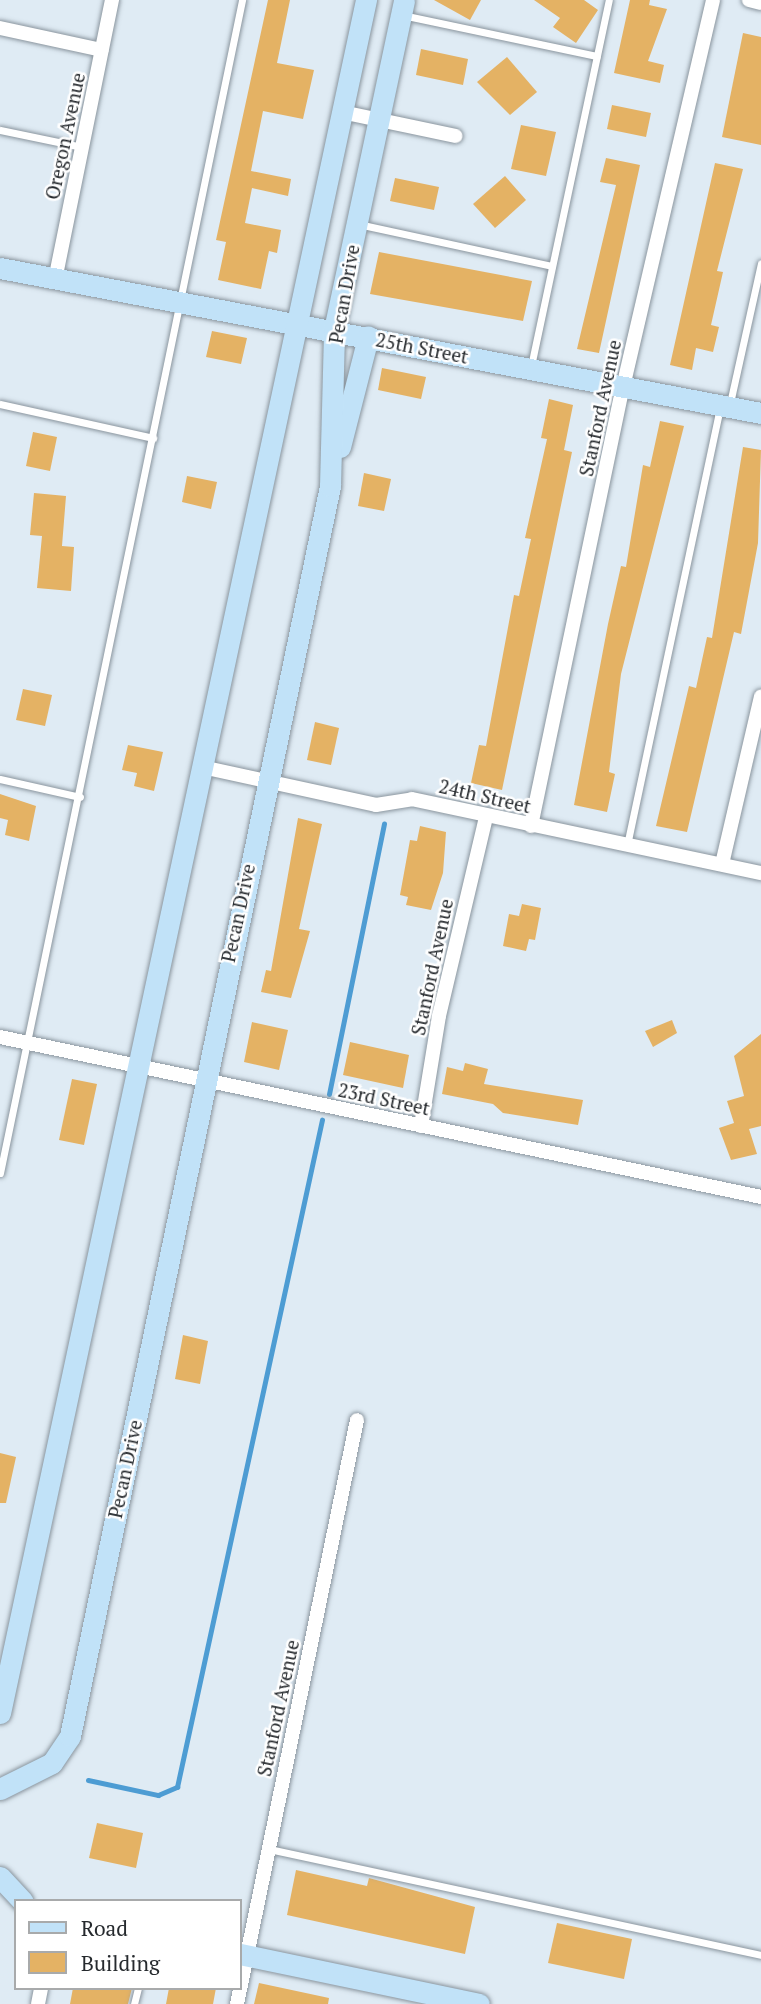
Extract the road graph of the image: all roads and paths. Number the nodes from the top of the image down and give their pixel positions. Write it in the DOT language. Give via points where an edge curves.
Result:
graph roads {
  1 [pos="112,0"];
  2 [pos="242,0"];
  3 [pos="366,0"];
  4 [pos="609,0"];
  5 [pos="713,0"];
  6 [pos="749,0"];
  7 [pos="761,3"];
  8 [pos="402,7"];
  9 [pos="0,28"];
  10 [pos="102,50"];
  11 [pos="597,55"];
  12 [pos="342,112"];
  13 [pos="380,120"];
  14 [pos="0,130"];
  15 [pos="456,136"];
  16 [pos="82,147"];
  17 [pos="357,224"];
  18 [pos="761,263"];
  19 [pos="552,266"];
  20 [pos="0,268"];
  21 [pos="55,280"];
  22 [pos="179,303"];
  23 [pos="296,328"];
  24 [pos="334,330"];
  25 [pos="368,337"];
  26 [pos="531,368"];
  27 [pos="623,387"];
  28 [pos="0,404"];
  29 [pos="725,407"];
  30 [pos="761,413"];
  31 [pos="153,438"];
  32 [pos="330,486"];
  33 [pos="761,696"];
  34 [pos="202,767"];
  35 [pos="0,779"];
  36 [pos="265,783"];
  37 [pos="80,797"];
  38 [pos="486,817"];
  39 [pos="531,826"];
  40 [pos="627,845"];
  41 [pos="722,864"];
  42 [pos="761,873"];
  43 [pos="0,1037"];
  44 [pos="27,1043"];
  45 [pos="136,1065"];
  46 [pos="204,1079"];
  47 [pos="421,1126"];
  48 [pos="0,1172"];
  49 [pos="761,1197"];
  50 [pos="357,1420"];
  51 [pos="0,1713"];
  52 [pos="4,1790"];
  53 [pos="268,1849"];
  54 [pos="0,1877"];
  55 [pos="20,1899"];
  56 [pos="243,1954"];
  57 [pos="761,1955"];
  58 [pos="480,2004"];
  1 -- 10 [label="street, Oregon Avenue"];
  2 -- 22 [label="lane"];
  3 -- 12 [label="main road, Pecan Drive"];
  4 -- 11 [label="lane"];
  5 -- 27 [label="street, Stanford Avenue"];
  6 -- 7 [label="street"];
  8 -- 11 [label="lane"];
  8 -- 13 [label="main road, Pecan Drive"];
  9 -- 10 [label="street"];
  10 -- 16 [label="street, Oregon Avenue"];
  11 -- 19 [label="lane"];
  12 -- 13 [label="street"];
  12 -- 23 [label="main road, Pecan Drive"];
  13 -- 15 [label="street"];
  13 -- 17 [label="main road, Pecan Drive"];
  14 -- 16 [label="lane"];
  16 -- 21 [label="street, Oregon Avenue"];
  17 -- 19 [label="lane"];
  17 -- 24 [label="main road, Pecan Drive"];
  18 -- 29 [label="lane"];
  19 -- 26 [label="lane"];
  20 -- 21 [label="main road, 25th Street"];
  21 -- 22 [label="main road, 25th Street"];
  22 -- 23 [label="main road, 25th Street"];
  22 -- 31 [label="lane"];
  23 -- 24 [label="main road, 25th Street"];
  23 -- 34 [label="main road, Pecan Drive"];
  24 -- 25 [label="main road, 25th Street"];
  24 -- 32 [label="main road, Pecan Drive"];
  25 -- 26 [label="main road, 25th Street"];
  25 -- 32 [label="main road"];
  26 -- 27 [label="main road, 25th Street"];
  27 -- 29 [label="main road, 25th Street"];
  27 -- 39 [label="street, Stanford Avenue"];
  28 -- 31 [label="lane"];
  29 -- 30 [label="main road, 25th Street"];
  29 -- 40 [label="lane"];
  31 -- 37 [label="lane"];
  32 -- 36 [label="main road, Pecan Drive"];
  33 -- 41 [label="street"];
  34 -- 36 [label="street, 24th Street"];
  34 -- 45 [label="main road, Pecan Drive"];
  35 -- 37 [label="lane"];
  36 -- 38 [label="street, 24th Street" via="376,805 412,799"];
  36 -- 46 [label="main road, Pecan Drive"];
  37 -- 44 [label="lane"];
  38 -- 39 [label="street, 24th Street"];
  38 -- 47 [label="street, Stanford Avenue" via="439,1016"];
  39 -- 40 [label="street, 24th Street"];
  40 -- 41 [label="street, 24th Street"];
  41 -- 42 [label="street, 24th Street"];
  43 -- 44 [label="street, 23rd Street"];
  44 -- 45 [label="street, 23rd Street"];
  44 -- 48 [label="lane"];
  45 -- 46 [label="street, 23rd Street"];
  45 -- 51 [label="main road, Pecan Drive"];
  46 -- 47 [label="street, 23rd Street"];
  46 -- 52 [label="main road, Pecan Drive" via="70,1736 52,1763"];
  47 -- 49 [label="street, 23rd Street"];
  50 -- 53 [label="street, Stanford Avenue"];
  53 -- 56 [label="street, Stanford Avenue"];
  53 -- 57 [label="lane"];
  54 -- 55 [label="main road"];
  56 -- 58 [label="main road"];
}
